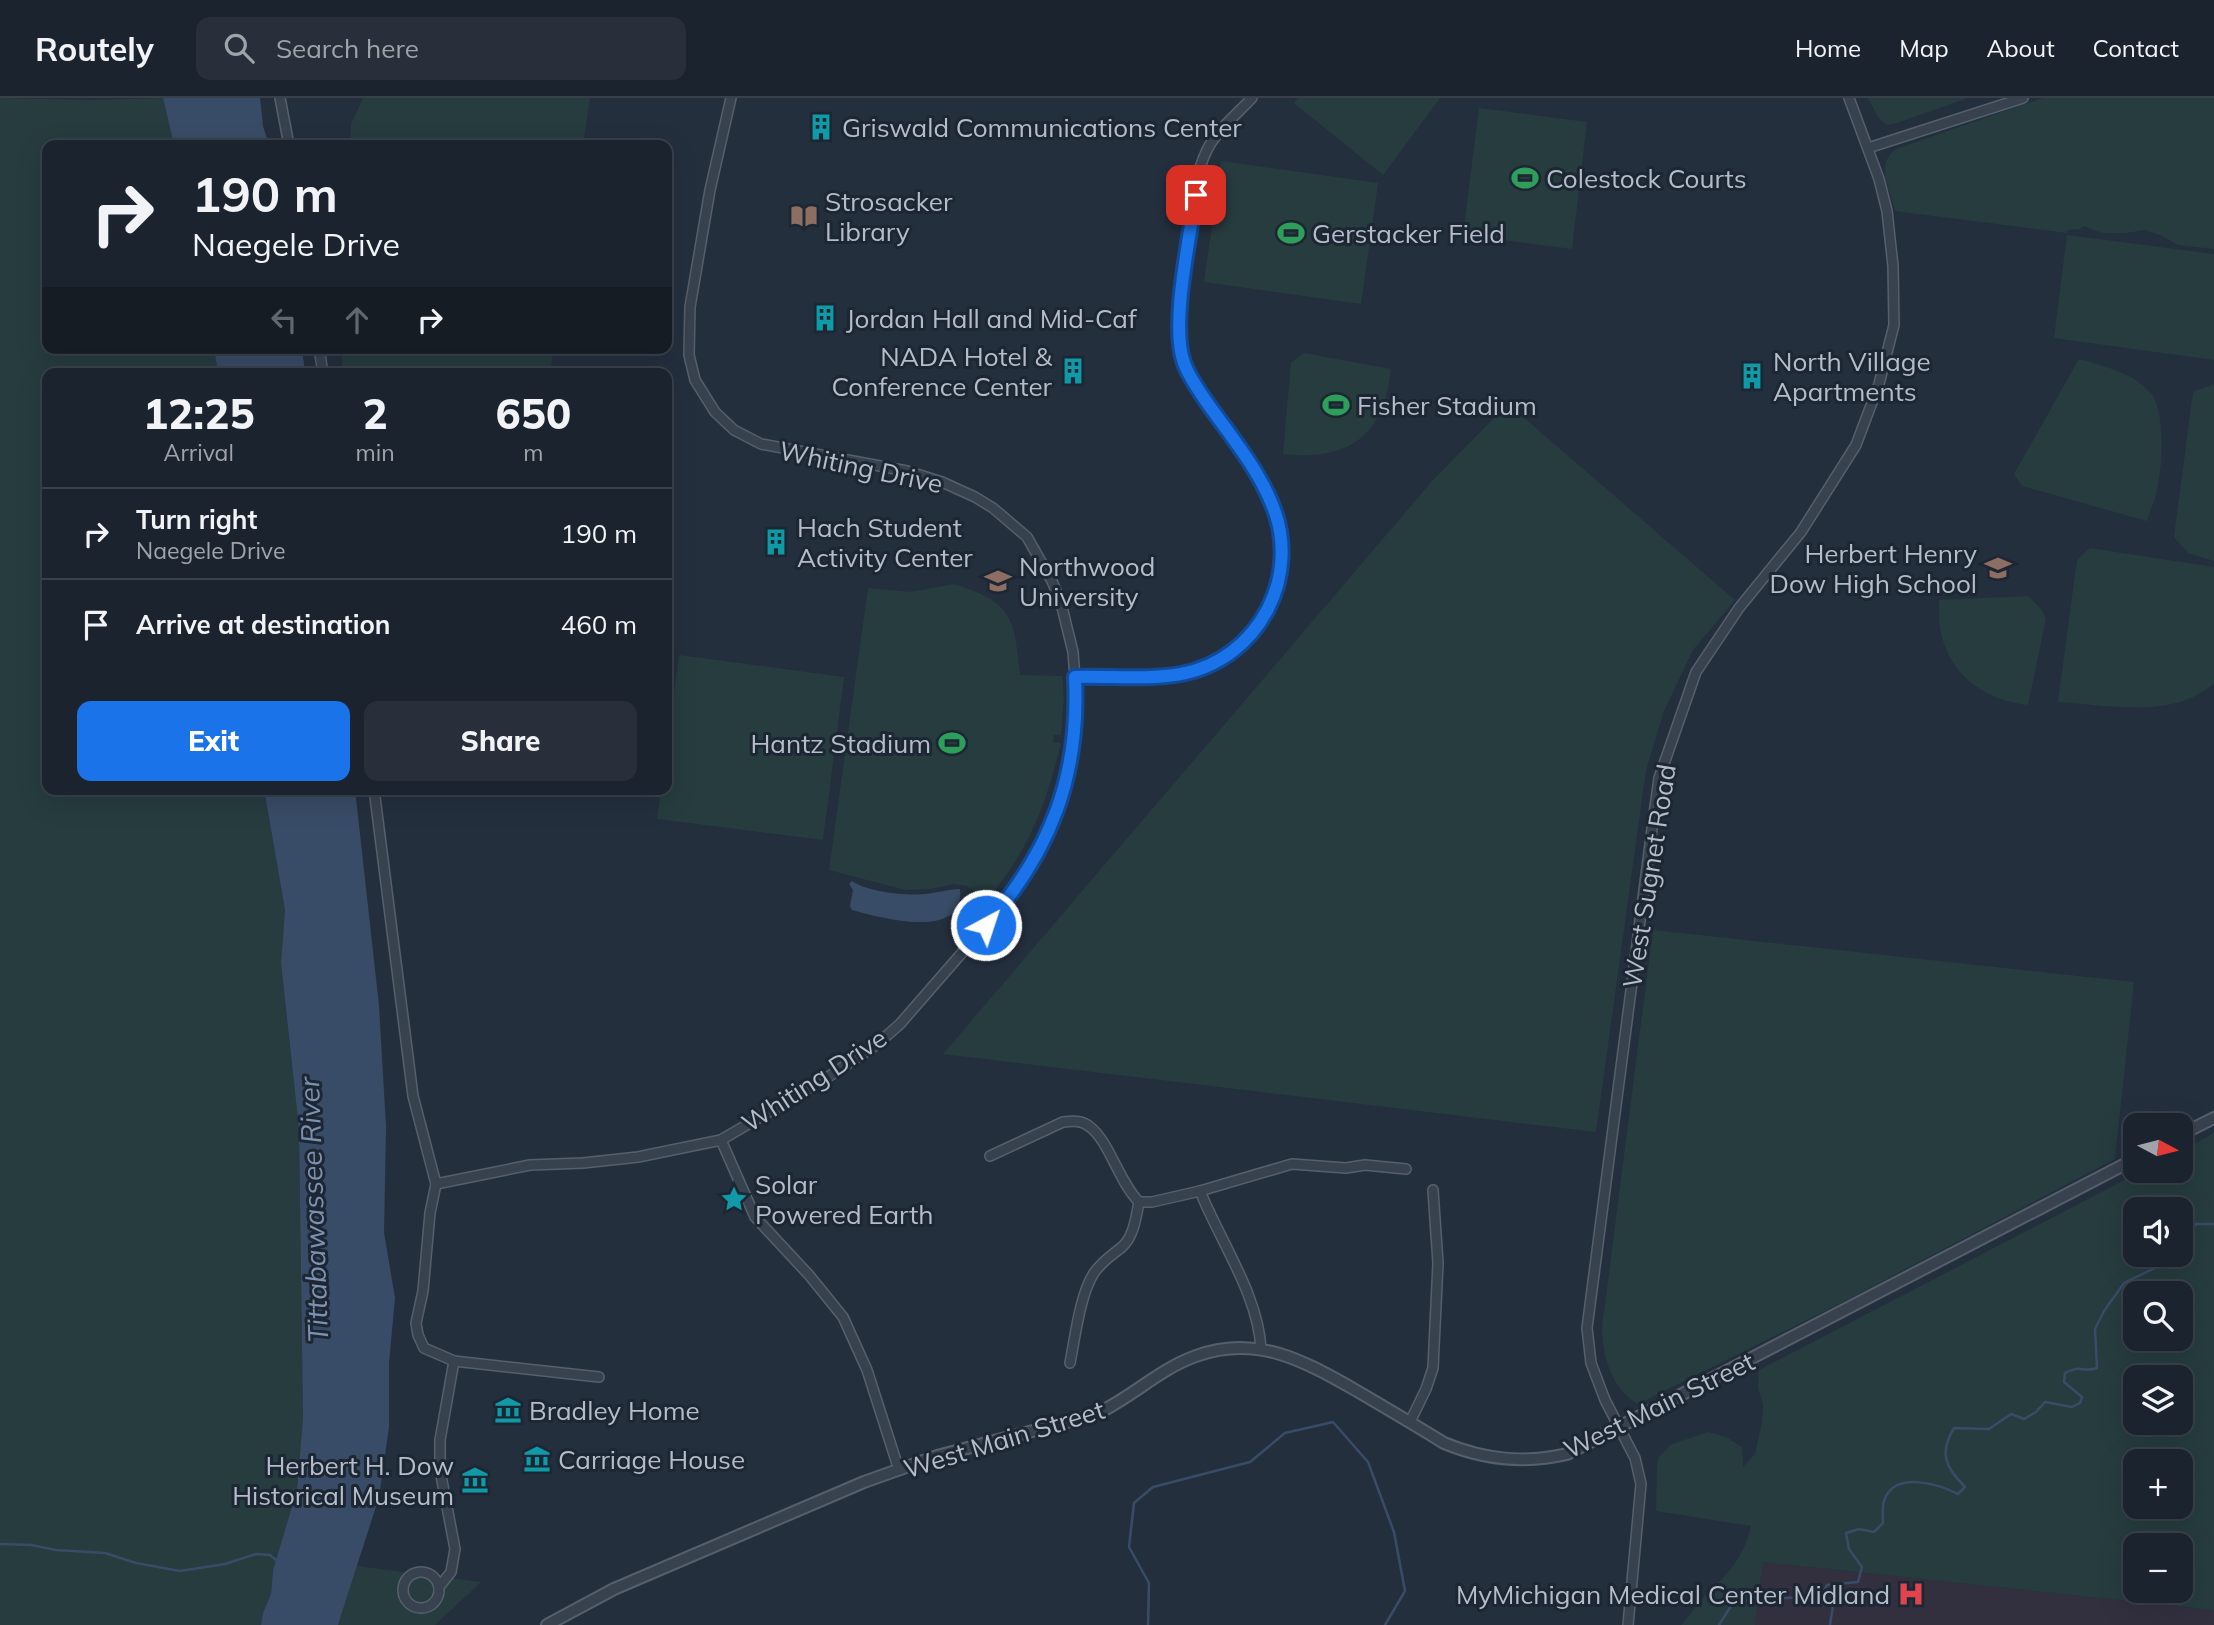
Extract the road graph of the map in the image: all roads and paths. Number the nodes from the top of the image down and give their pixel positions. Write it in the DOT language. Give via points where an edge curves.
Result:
graph roads {
  1 [pos="280,98"];
  2 [pos="732,98"];
  3 [pos="1252,98"];
  4 [pos="1849,98"];
  5 [pos="2022,98"];
  6 [pos="288,140"];
  7 [pos="1868,148"];
  8 [pos="1075,677"];
  9 [pos="375,795"];
  10 [pos="2214,1118"];
  11 [pos="2193,1128"];
  12 [pos="721,1140"];
  13 [pos="990,1156"];
  14 [pos="2123,1165"];
  15 [pos="1406,1169"];
  16 [pos="436,1184"];
  17 [pos="1433,1190"];
  18 [pos="1200,1191"];
  19 [pos="1139,1202"];
  20 [pos="1261,1350"];
  21 [pos="454,1361"];
  22 [pos="1070,1363"];
  23 [pos="599,1377"];
  24 [pos="1410,1422"];
  25 [pos="1620,1428"];
  26 [pos="899,1470"];
  27 [pos="439,1587"];
  28 [pos="547,1625"];
  29 [pos="1628,1625"];
  1 -- 6 [label="street"];
  2 -- 8 [label="street, Whiting Drive" via="710,190 688,330 695,380 704,396 734,430 761,444 907,471 942,482 993,508 1027,537 1052,581 1068,628"];
  3 -- 8 [label="street" via="1214,138 1200,167 1178,334 1183,362 1196,386 1258,475 1272,504 1280,535 1278,584 1268,611 1247,641 1203,667 1160,676"];
  4 -- 7 [label="street, West Sugnet Road"];
  5 -- 7 [label="street"];
  7 -- 25 [label="street, West Sugnet Road" via="1887,211 1893,266 1894,325 1879,384 1856,445 1801,532 1739,607 1696,672 1659,778 1587,1328 1591,1363"];
  8 -- 12 [label="street, Whiting Drive" via="1075,734 1064,792 1040,851 1001,908 914,1009 876,1045"];
  9 -- 16 [label="street" via="413,1096"];
  10 -- 11 [label="street"];
  12 -- 16 [label="street, Whiting Drive" via="638,1157 530,1165"];
  12 -- 26 [label="street" via="755,1217 843,1317 867,1370"];
  13 -- 19 [label="street" via="1063,1122 1077,1120 1097,1134"];
  14 -- 25 [label="street, West Main Street"];
  15 -- 18 [label="street" via="1292,1164"];
  16 -- 21 [label="street" via="416,1323 424,1348"];
  17 -- 24 [label="street" via="1438,1263 1433,1368"];
  18 -- 19 [label="street"];
  18 -- 20 [label="street" via="1259,1320"];
  19 -- 22 [label="street" via="1134,1229 1124,1245 1092,1276"];
  20 -- 24 [label="street, West Main Street" via="1303,1361"];
  20 -- 26 [label="street, West Main Street" via="1222,1350 1196,1356 1094,1415"];
  21 -- 23 [label="street"];
  21 -- 27 [label="street" via="440,1440 440,1470 455,1549 451,1572"];
  24 -- 25 [label="street, West Main Street" via="1462,1451 1517,1460 1567,1454"];
  25 -- 29 [label="street, West Sugnet Road" via="1635,1458 1641,1484"];
  26 -- 28 [label="street, West Main Street" via="632,1581"];
  27 -- 27 [label="street" via="438,1597 428,1607 413,1606 404,1595 407,1579 417,1573 434,1577"];
}
